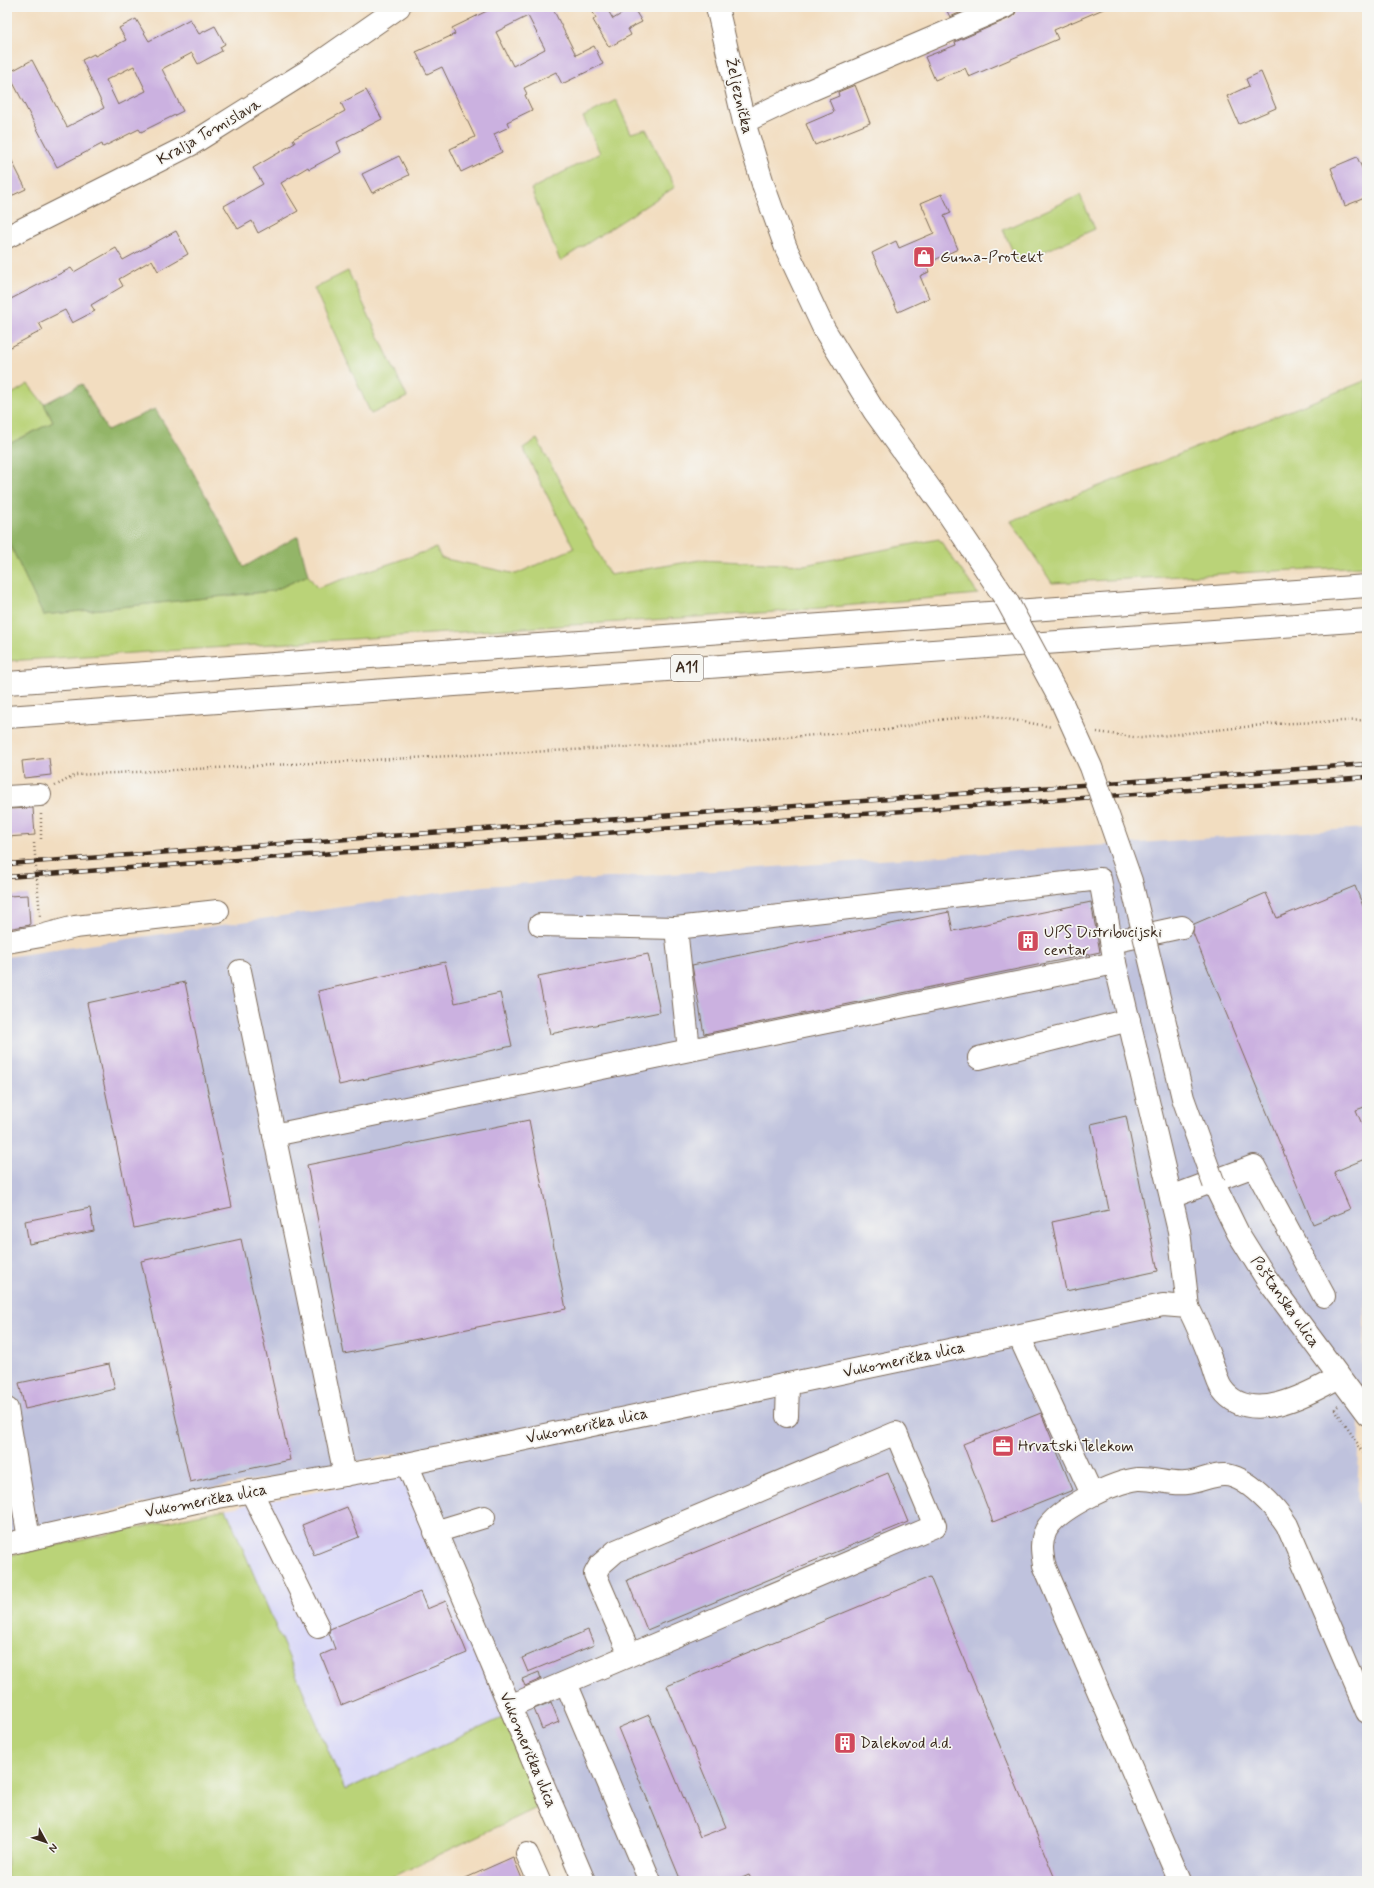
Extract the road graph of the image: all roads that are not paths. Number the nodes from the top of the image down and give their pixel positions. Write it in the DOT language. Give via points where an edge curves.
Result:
graph roads {
  1 [pos="399,7"];
  2 [pos="717,7"];
  3 [pos="1005,7"];
  4 [pos="744,122"];
  5 [pos="7,237"];
  6 [pos="1367,586"];
  7 [pos="1367,620"];
  8 [pos="7,683"];
  9 [pos="7,717"];
  10 [pos="40,795"];
  11 [pos="7,797"];
  12 [pos="218,911"];
  13 [pos="540,925"];
  14 [pos="1182,927"];
  15 [pos="676,928"];
  16 [pos="7,942"];
  17 [pos="1114,952"];
  18 [pos="240,971"];
  19 [pos="1129,1020"];
  20 [pos="688,1050"];
  21 [pos="979,1058"];
  22 [pos="274,1135"];
  23 [pos="1214,1184"];
  24 [pos="1171,1197"];
  25 [pos="1324,1296"];
  26 [pos="1188,1307"];
  27 [pos="1019,1336"];
  28 [pos="1339,1377"];
  29 [pos="788,1384"];
  30 [pos="7,1409"];
  31 [pos="1367,1414"];
  32 [pos="787,1416"];
  33 [pos="407,1464"];
  34 [pos="345,1475"];
  35 [pos="251,1491"];
  36 [pos="1092,1494"];
  37 [pos="484,1517"];
  38 [pos="435,1532"];
  39 [pos="29,1539"];
  40 [pos="7,1544"];
  41 [pos="318,1627"];
  42 [pos="630,1655"];
  43 [pos="566,1683"];
  44 [pos="510,1706"];
  45 [pos="1367,1712"];
  46 [pos="527,1854"];
  47 [pos="539,1881"];
  48 [pos="584,1881"];
  49 [pos="650,1881"];
  50 [pos="1180,1881"];
  1 -- 5 [label="main road, Kralja Tomislava" via="306,72 197,141"];
  2 -- 4 [label="main road, Željeznička"];
  3 -- 4 [label="main road"];
  4 -- 23 [label="main road, Željeznička, bridge" via="786,248 824,329 874,411 1007,601 1063,705 1091,767 1131,881 1183,1098"];
  6 -- 8 [label="main road, A11"];
  7 -- 9 [label="main road, A11"];
  10 -- 11 [label="main road"];
  12 -- 16 [label="main road" via="75,927"];
  13 -- 15 [label="main road"];
  14 -- 17 [label="main road"];
  15 -- 17 [label="main road" via="1100,879"];
  15 -- 20 [label="main road"];
  17 -- 19 [label="main road"];
  17 -- 20 [label="main road"];
  18 -- 22 [label="main road"];
  19 -- 21 [label="main road"];
  19 -- 24 [label="main road"];
  20 -- 22 [label="main road"];
  22 -- 34 [label="main road"];
  23 -- 28 [label="main road, Poštanska ulica" via="1238,1233 1266,1278"];
  24 -- 25 [label="main road" via="1254,1166"];
  24 -- 26 [label="main road" via="1179,1231"];
  26 -- 27 [label="main road, Vukomerička ulica" via="1163,1305"];
  26 -- 28 [label="main road" via="1222,1389 1238,1403 1259,1408 1285,1402 1313,1392"];
  27 -- 29 [label="main road, Vukomerička ulica"];
  27 -- 36 [label="main road"];
  28 -- 31 [label="main road, Poštanska ulica"];
  29 -- 32 [label="main road"];
  29 -- 33 [label="main road, Vukomerička ulica"];
  30 -- 39 [label="main road"];
  33 -- 34 [label="main road, Vukomerička ulica"];
  33 -- 38 [label="main road, Vukomerička ulica"];
  34 -- 35 [label="main road, Vukomerička ulica"];
  35 -- 39 [label="main road, Vukomerička ulica"];
  35 -- 41 [label="main road"];
  36 -- 45 [label="main road" via="1137,1479 1186,1483 1225,1475 1238,1479 1260,1494 1278,1510 1287,1526"];
  36 -- 50 [label="main road" via="1061,1514 1047,1529 1041,1546 1044,1565"];
  37 -- 38 [label="main road"];
  38 -- 44 [label="main road, Vukomerička ulica"];
  39 -- 40 [label="main road, Vukomerička ulica"];
  42 -- 42 [label="main road" via="596,1574 600,1565 616,1551 896,1433 935,1526"];
  42 -- 43 [label="main road"];
  43 -- 44 [label="main road"];
  43 -- 49 [label="main road"];
  44 -- 48 [label="main road, Vukomerička ulica"];
  46 -- 47 [label="main road"];
}
